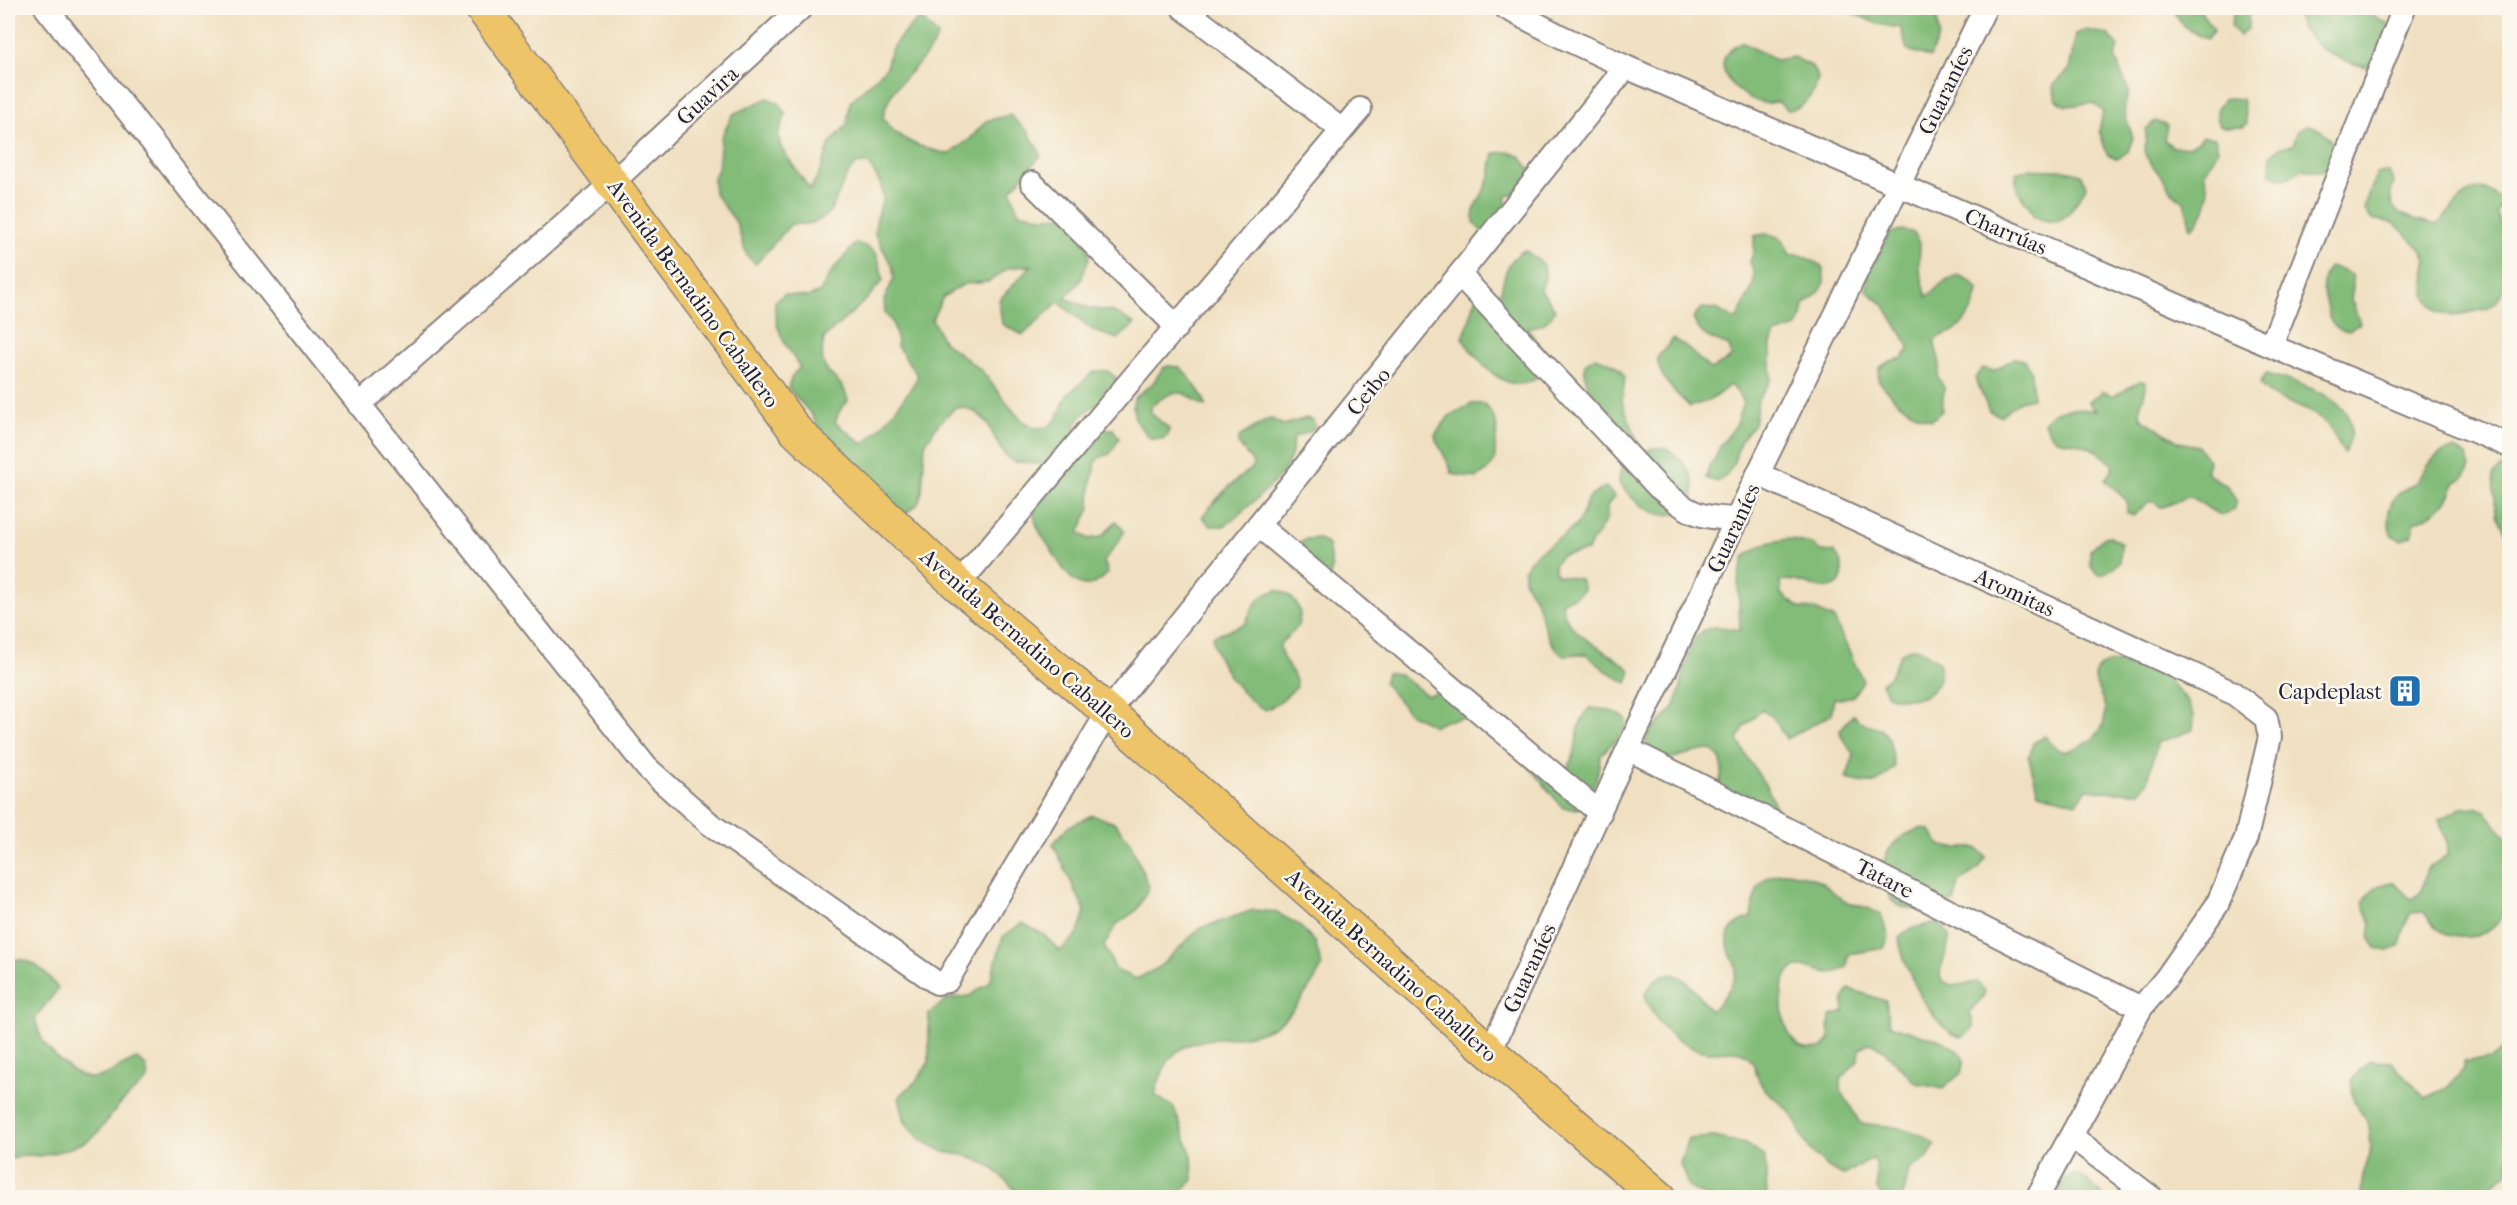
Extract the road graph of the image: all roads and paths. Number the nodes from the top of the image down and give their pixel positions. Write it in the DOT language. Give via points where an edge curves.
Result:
graph roads {
  1 [pos="46,8"];
  2 [pos="482,8"];
  3 [pos="801,8"];
  4 [pos="1184,8"];
  5 [pos="1506,8"];
  6 [pos="1985,8"];
  7 [pos="2404,8"];
  8 [pos="1626,67"];
  9 [pos="1360,109"];
  10 [pos="1342,130"];
  11 [pos="613,182"];
  12 [pos="1032,183"];
  13 [pos="1898,185"];
  14 [pos="1460,275"];
  15 [pos="1177,327"];
  16 [pos="2271,346"];
  17 [pos="359,405"];
  18 [pos="2510,446"];
  19 [pos="1758,474"];
  20 [pos="1738,519"];
  21 [pos="1259,526"];
  22 [pos="958,585"];
  23 [pos="1108,712"];
  24 [pos="1628,749"];
  25 [pos="1600,813"];
  26 [pos="2141,1008"];
  27 [pos="1490,1052"];
  28 [pos="2071,1136"];
  29 [pos="1660,1197"];
  30 [pos="2037,1197"];
  31 [pos="2152,1197"];
  1 -- 17 [label="street, Ceibo"];
  2 -- 11 [label="main road, Avenida Bernadino Caballero"];
  3 -- 11 [label="street, Guavira"];
  4 -- 10 [label="street"];
  5 -- 8 [label="street, Charrúas"];
  6 -- 13 [label="street, Guaraníes"];
  7 -- 16 [label="street"];
  8 -- 13 [label="street, Charrúas"];
  8 -- 14 [label="street, Ceibo"];
  9 -- 10 [label="street"];
  10 -- 15 [label="street"];
  11 -- 17 [label="street, Guavira"];
  11 -- 22 [label="main road, Avenida Bernadino Caballero" via="796,431"];
  12 -- 15 [label="street"];
  13 -- 16 [label="street, Charrúas"];
  13 -- 19 [label="street, Guaraníes"];
  14 -- 20 [label="street" via="1658,487 1685,508 1707,518"];
  14 -- 21 [label="street, Ceibo"];
  15 -- 22 [label="street"];
  16 -- 18 [label="street, Charrúas"];
  17 -- 23 [label="street, Ceibo" via="647,768 710,824 937,983 947,981"];
  19 -- 20 [label="street, Guaraníes"];
  19 -- 26 [label="street, Aromitas" via="2233,693 2266,718 2270,737 2242,848 2217,905"];
  20 -- 24 [label="street, Guaraníes"];
  21 -- 23 [label="street, Ceibo"];
  21 -- 25 [label="street"];
  22 -- 23 [label="main road, Avenida Bernadino Caballero"];
  23 -- 27 [label="main road, Avenida Bernadino Caballero"];
  24 -- 25 [label="street, Guaraníes"];
  24 -- 26 [label="street, Tatare"];
  25 -- 27 [label="street, Guaraníes"];
  26 -- 28 [label="street"];
  27 -- 29 [label="main road, Avenida Bernadino Caballero"];
  28 -- 30 [label="street"];
  28 -- 31 [label="street"];
}
